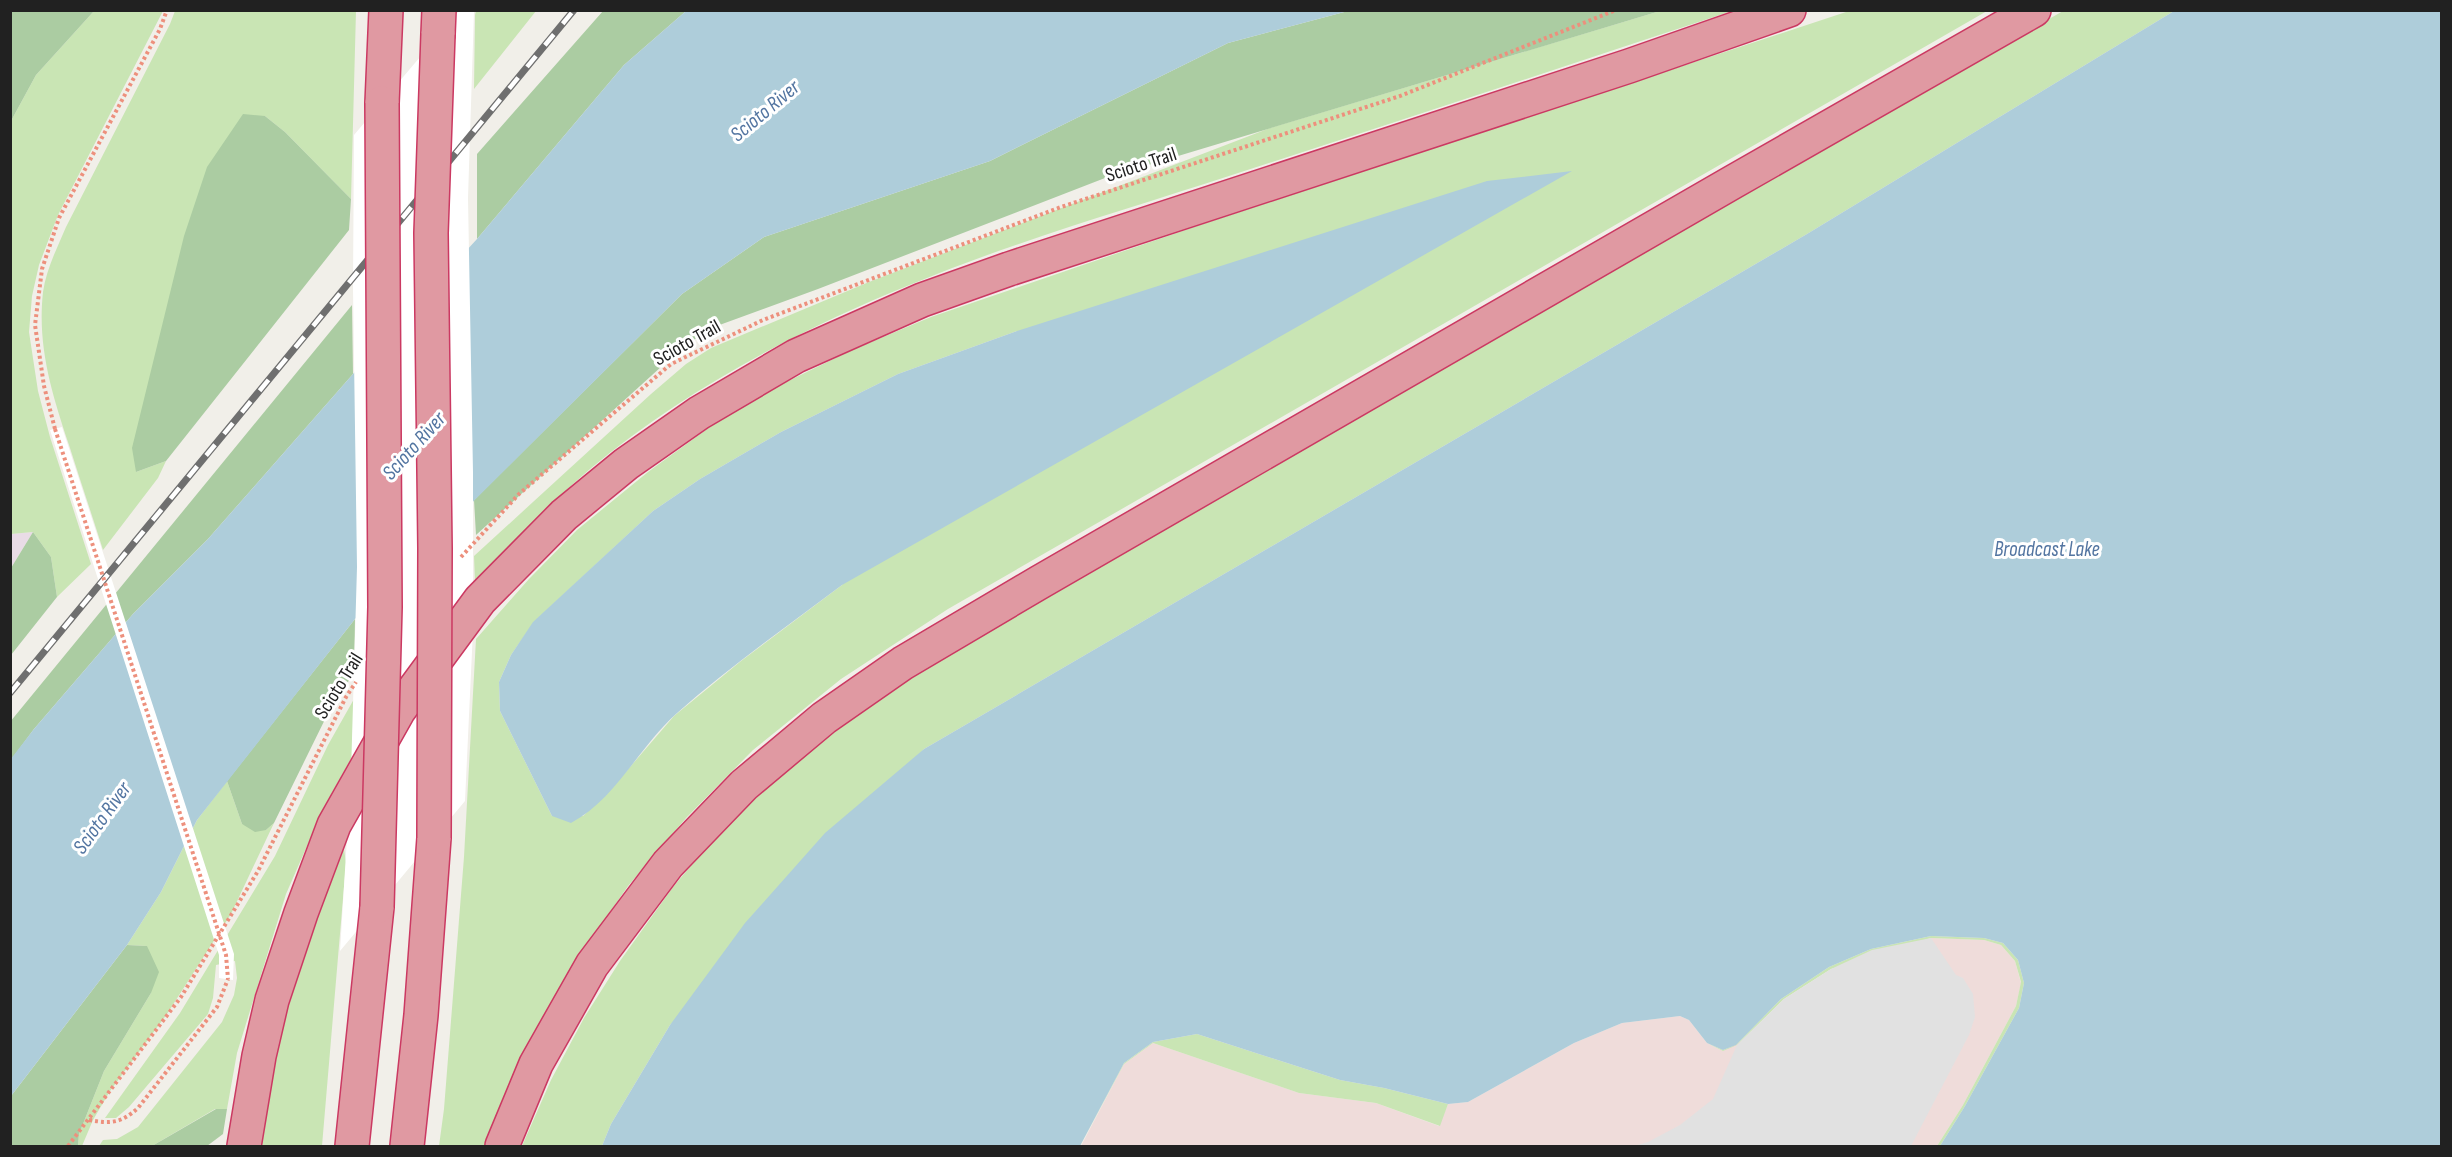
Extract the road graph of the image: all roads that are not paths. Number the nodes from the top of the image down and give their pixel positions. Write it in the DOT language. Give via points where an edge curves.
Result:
graph roads {
  1 [pos="386,10"];
  2 [pos="1789,10"];
  3 [pos="2034,10"];
  4 [pos="438,22"];
  5 [pos="244,1146"];
  6 [pos="352,1146"];
  7 [pos="407,1146"];
  8 [pos="502,1146"];
  1 -- 6 [label="highway, bridge" via="382,103 385,607 377,907"];
  2 -- 5 [label="highway" via="922,300 796,356 699,413 626,464 564,515 480,600 399,710 334,825 272,1000"];
  3 -- 8 [label="highway" via="1059,570 903,663 824,718 744,785 668,864 592,965 536,1064"];
  4 -- 7 [label="highway, bridge" via="431,233 434,838"];
}
